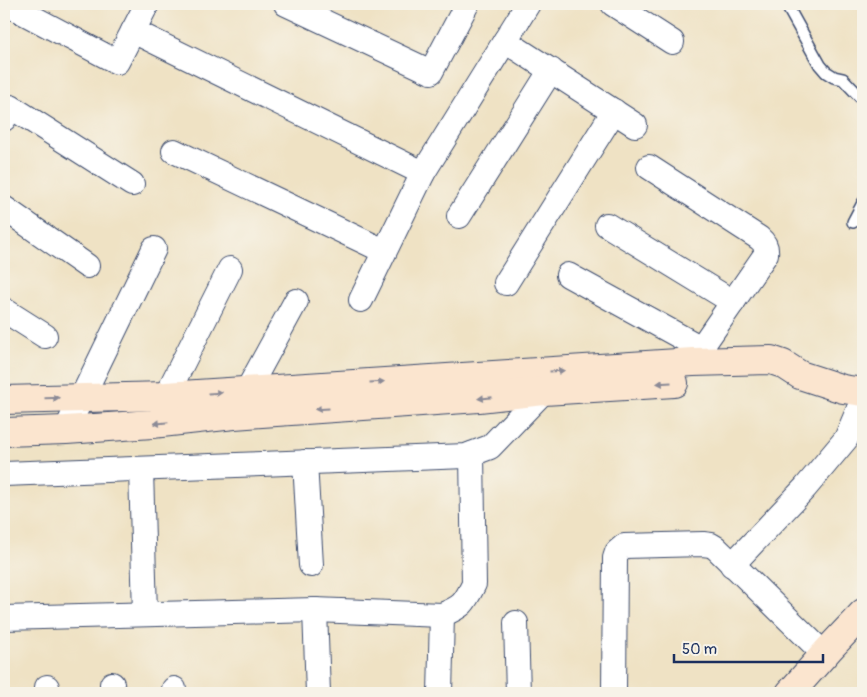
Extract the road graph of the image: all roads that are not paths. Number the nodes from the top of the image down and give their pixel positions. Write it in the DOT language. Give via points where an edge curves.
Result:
graph roads {
  1 [pos="7,4"];
  2 [pos="147,4"];
  3 [pos="467,4"];
  4 [pos="528,4"];
  5 [pos="613,4"];
  6 [pos="786,4"];
  7 [pos="293,5"];
  8 [pos="133,31"];
  9 [pos="505,41"];
  10 [pos="672,42"];
  11 [pos="550,70"];
  12 [pos="863,100"];
  13 [pos="614,111"];
  14 [pos="4,119"];
  15 [pos="635,125"];
  16 [pos="174,151"];
  17 [pos="649,167"];
  18 [pos="423,173"];
  19 [pos="132,184"];
  20 [pos="863,203"];
  21 [pos="4,208"];
  22 [pos="459,216"];
  23 [pos="853,222"];
  24 [pos="606,225"];
  25 [pos="154,249"];
  26 [pos="384,251"];
  27 [pos="87,266"];
  28 [pos="230,269"];
  29 [pos="568,275"];
  30 [pos="506,283"];
  31 [pos="361,300"];
  32 [pos="296,301"];
  33 [pos="733,302"];
  34 [pos="4,310"];
  35 [pos="45,336"];
  36 [pos="697,355"];
  37 [pos="800,375"];
  38 [pos="516,384"];
  39 [pos="247,391"];
  40 [pos="544,392"];
  41 [pos="863,392"];
  42 [pos="166,396"];
  43 [pos="82,397"];
  44 [pos="863,399"];
  45 [pos="4,400"];
  46 [pos="66,430"];
  47 [pos="4,432"];
  48 [pos="472,454"];
  49 [pos="305,462"];
  50 [pos="141,469"];
  51 [pos="4,474"];
  52 [pos="311,565"];
  53 [pos="732,565"];
  54 [pos="315,610"];
  55 [pos="863,613"];
  56 [pos="145,614"];
  57 [pos="442,615"];
  58 [pos="4,618"];
  59 [pos="516,623"];
  60 [pos="824,654"];
  61 [pos="318,693"];
  62 [pos="440,693"];
  63 [pos="518,693"];
  64 [pos="614,693"];
  65 [pos="790,693"];
  1 -- 8 [label="street" via="117,62"];
  2 -- 8 [label="street"];
  3 -- 7 [label="street" via="431,72"];
  4 -- 9 [label="street"];
  5 -- 10 [label="street"];
  6 -- 12 [label="lane" via="820,65 826,72 842,79"];
  8 -- 18 [label="street"];
  9 -- 11 [label="street"];
  9 -- 18 [label="street"];
  11 -- 13 [label="street"];
  11 -- 22 [label="street"];
  13 -- 15 [label="street"];
  13 -- 30 [label="street"];
  14 -- 19 [label="street" via="11,107"];
  16 -- 26 [label="street"];
  17 -- 33 [label="street" via="764,242 766,254"];
  18 -- 26 [label="street"];
  20 -- 23 [label="lane"];
  21 -- 27 [label="street"];
  24 -- 33 [label="street"];
  25 -- 43 [label="street"];
  26 -- 31 [label="street"];
  28 -- 42 [label="street"];
  29 -- 36 [label="street"];
  32 -- 39 [label="street"];
  33 -- 36 [label="street"];
  34 -- 35 [label="street"];
  36 -- 37 [label="street" via="771,360"];
  38 -- 36 [label="street, one-way"];
  37 -- 40 [label="street, one-way"];
  37 -- 41 [label="street"];
  39 -- 38 [label="street, one-way"];
  38 -- 40 [label="street"];
  38 -- 46 [label="street, one-way" via="479,398"];
  42 -- 39 [label="street, one-way"];
  40 -- 48 [label="street" via="490,447"];
  42 -- 43 [label="street"];
  45 -- 43 [label="street, one-way"];
  43 -- 46 [label="street"];
  44 -- 53 [label="street" via="846,439"];
  46 -- 47 [label="street"];
  48 -- 49 [label="street"];
  48 -- 57 [label="street" via="474,584 460,607"];
  49 -- 50 [label="street"];
  49 -- 52 [label="street"];
  50 -- 51 [label="street"];
  50 -- 56 [label="street"];
  53 -- 60 [label="street"];
  53 -- 64 [label="street" via="716,548 703,544 624,546 617,552"];
  54 -- 56 [label="street"];
  54 -- 57 [label="street"];
  54 -- 61 [label="street"];
  55 -- 60 [label="street"];
  56 -- 58 [label="street"];
  57 -- 62 [label="street"];
  59 -- 63 [label="street"];
  60 -- 65 [label="street"];
}
